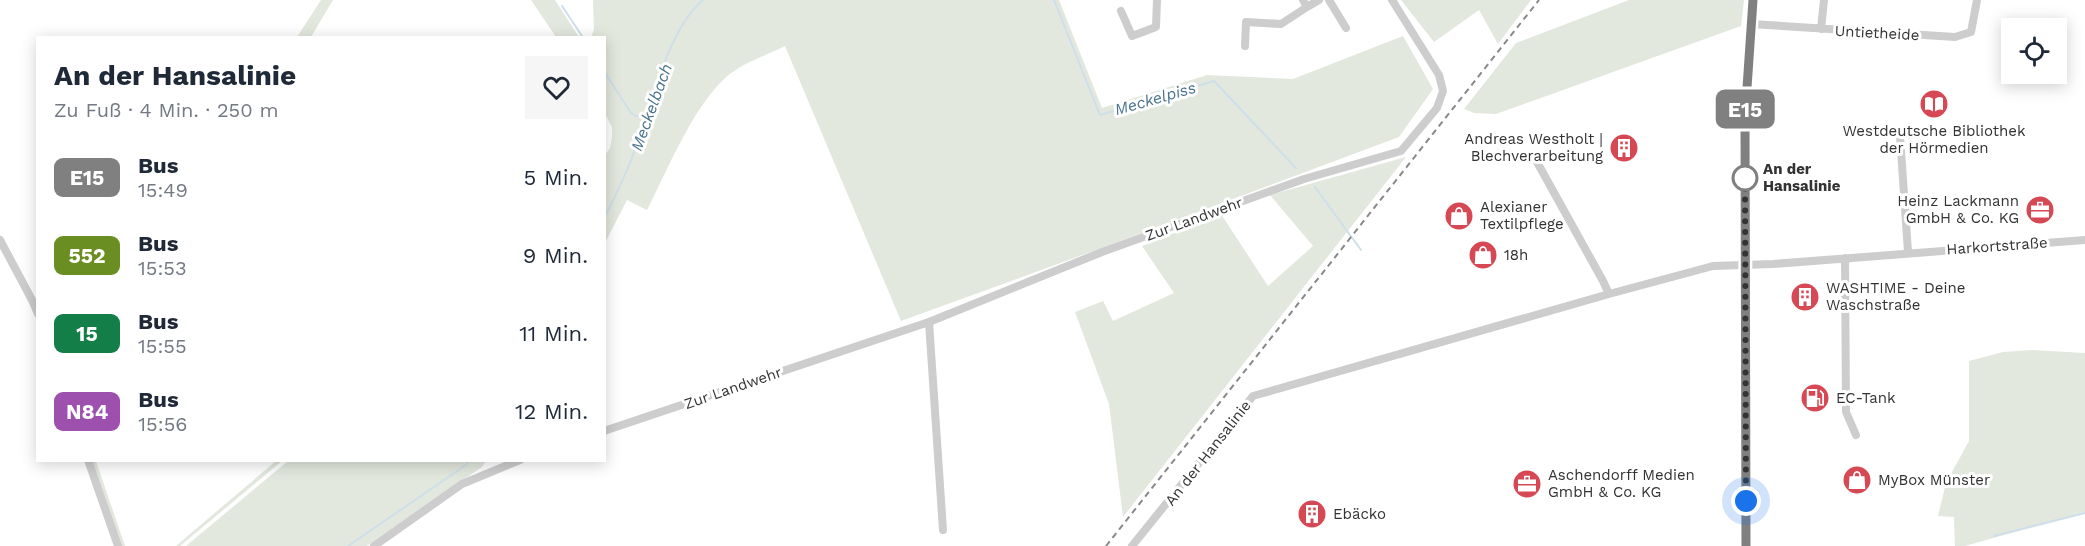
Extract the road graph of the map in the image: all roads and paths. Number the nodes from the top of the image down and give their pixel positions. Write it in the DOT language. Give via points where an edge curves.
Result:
graph roads {
  1 [pos="1157,0"];
  2 [pos="1319,0"];
  3 [pos="1329,0"];
  4 [pos="1392,0"];
  5 [pos="1753,0"];
  6 [pos="1824,0"];
  7 [pos="1977,0"];
  8 [pos="1305,4"];
  9 [pos="1121,11"];
  10 [pos="1750,24"];
  11 [pos="1346,28"];
  12 [pos="1821,29"];
  13 [pos="1245,46"];
  14 [pos="1900,136"];
  15 [pos="1537,162"];
  16 [pos="0,240"];
  17 [pos="2085,240"];
  18 [pos="1908,252"];
  19 [pos="1845,258"];
  20 [pos="1744,266"];
  21 [pos="1609,294"];
  22 [pos="36,309"];
  23 [pos="929,322"];
  24 [pos="606,430"];
  25 [pos="1856,435"];
  26 [pos="89,462"];
  27 [pos="515,462"];
  28 [pos="943,530"];
  29 [pos="118,546"];
  30 [pos="374,546"];
  31 [pos="1132,546"];
  32 [pos="1746,546"];
  1 -- 9 [label="street" via="1156,27 1132,36"];
  2 -- 8 [label="street"];
  3 -- 11 [label="street"];
  4 -- 23 [label="street, Zur Landwehr" via="1442,83 1437,108 1401,151 1304,179 1102,252"];
  5 -- 10 [label="main road"];
  6 -- 12 [label="street"];
  7 -- 12 [label="street, Untietheide" via="1971,32 1955,37"];
  8 -- 13 [label="street" via="1281,24 1246,22"];
  10 -- 12 [label="street, Untietheide"];
  10 -- 20 [label="main road"];
  14 -- 18 [label="street"];
  15 -- 21 [label="street"];
  16 -- 22 [label="street"];
  17 -- 18 [label="street, Harkortstraße"];
  18 -- 19 [label="street, Harkortstraße"];
  19 -- 20 [label="street, Harkortstraße"];
  19 -- 25 [label="street" via="1846,412"];
  20 -- 21 [label="street, An der Hansalinie" via="1707,267"];
  20 -- 32 [label="main road"];
  21 -- 31 [label="street, An der Hansalinie" via="1253,396"];
  23 -- 24 [label="street, Zur Landwehr"];
  23 -- 28 [label="street"];
  26 -- 29 [label="street"];
  27 -- 30 [label="street" via="462,484"];
}
